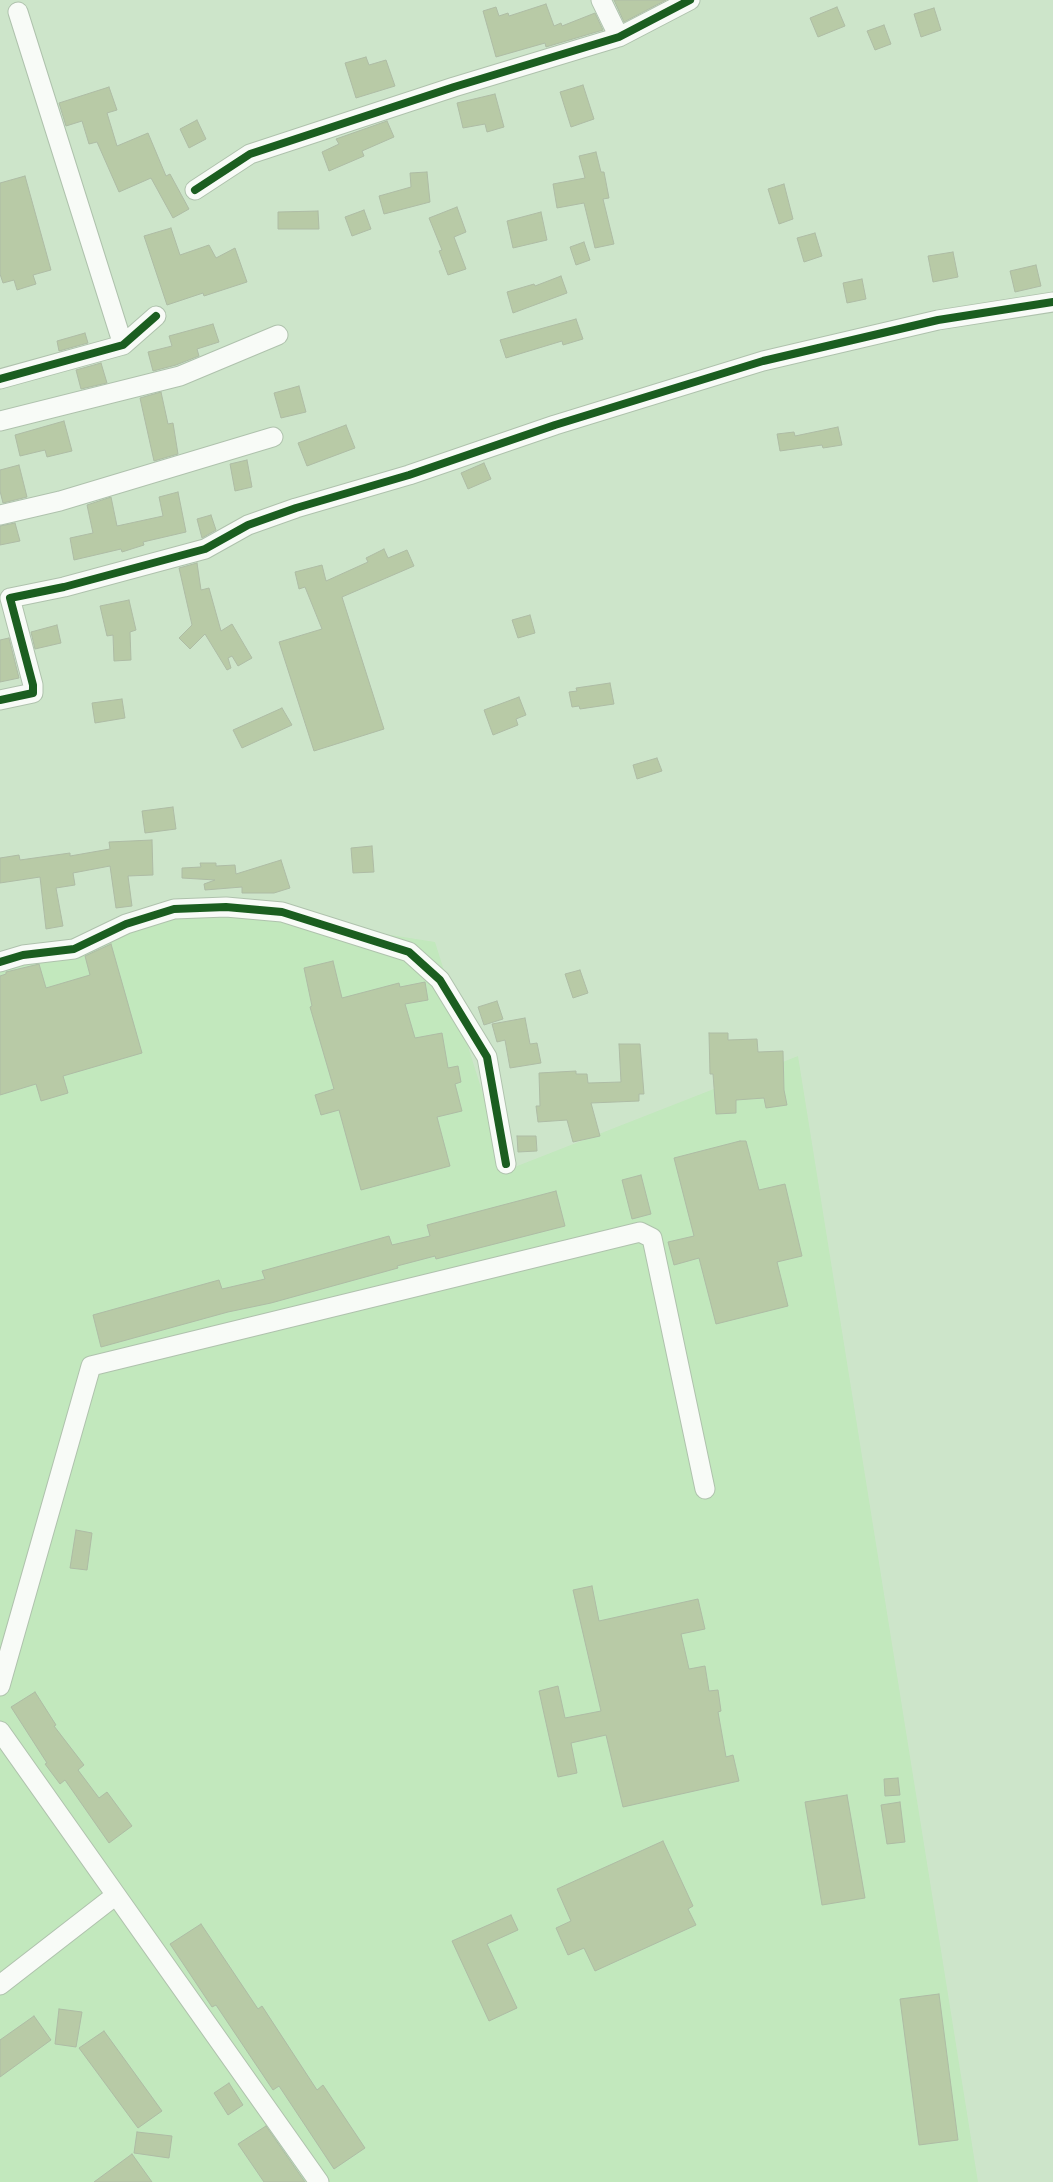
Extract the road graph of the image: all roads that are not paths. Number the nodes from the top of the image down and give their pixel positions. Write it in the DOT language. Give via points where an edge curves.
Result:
graph roads {
  1 [pos="601,0"];
  2 [pos="690,0"];
  3 [pos="18,12"];
  4 [pos="619,37"];
  5 [pos="195,190"];
  6 [pos="1053,302"];
  7 [pos="156,316"];
  8 [pos="278,335"];
  9 [pos="123,345"];
  10 [pos="0,378"];
  11 [pos="0,421"];
  12 [pos="273,437"];
  13 [pos="0,515"];
  14 [pos="0,700"];
  15 [pos="0,962"];
  16 [pos="506,1164"];
  17 [pos="705,1489"];
  18 [pos="0,1686"];
  19 [pos="0,1731"];
  20 [pos="116,1895"];
  21 [pos="0,1985"];
  22 [pos="319,2182"];
  1 -- 4 [label="street"];
  2 -- 4 [label="street"];
  3 -- 9 [label="street"];
  4 -- 5 [label="street" via="250,154"];
  6 -- 14 [label="street" via="938,320 763,361 296,508 248,525 205,549 10,598 33,693"];
  7 -- 9 [label="street"];
  8 -- 11 [label="street" via="180,376"];
  9 -- 10 [label="street"];
  12 -- 13 [label="street" via="60,501"];
  15 -- 16 [label="street" via="23,955 74,949 126,924 174,909 226,907 282,912 409,952 440,980 487,1056"];
  17 -- 18 [label="street" via="652,1238 640,1232 91,1366"];
  19 -- 20 [label="street"];
  20 -- 21 [label="street"];
  20 -- 22 [label="street"];
}
